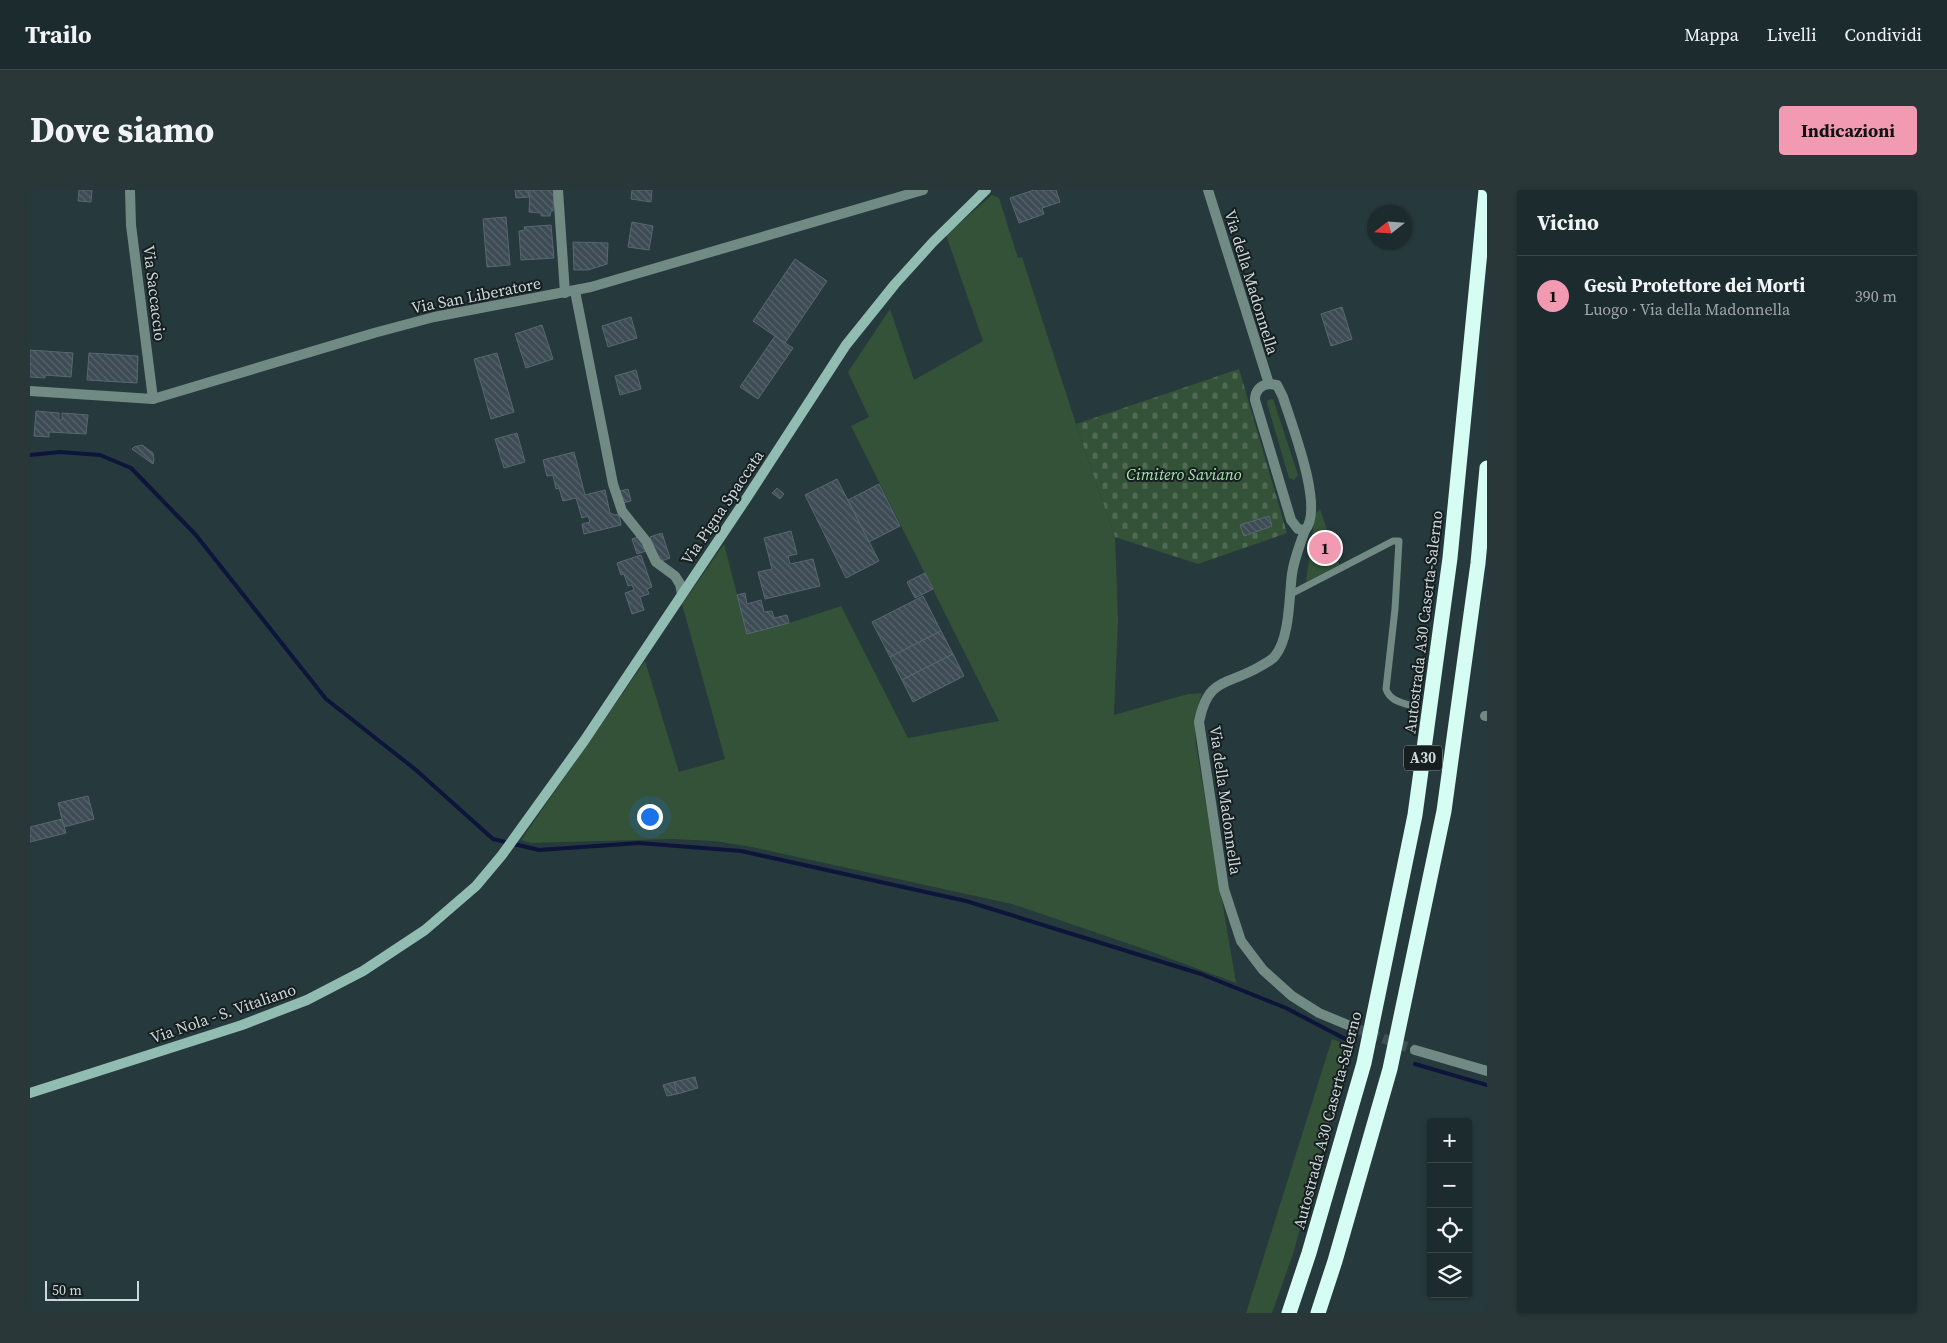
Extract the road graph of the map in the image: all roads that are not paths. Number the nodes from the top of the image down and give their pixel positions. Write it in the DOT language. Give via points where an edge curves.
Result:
graph roads {
  1 [pos="130,190"];
  2 [pos="558,190"];
  3 [pos="923,190"];
  4 [pos="986,190"];
  5 [pos="1208,190"];
  6 [pos="1486,190"];
  7 [pos="570,292"];
  8 [pos="1269,384"];
  9 [pos="30,391"];
  10 [pos="153,399"];
  11 [pos="1487,468"];
  12 [pos="1305,530"];
  13 [pos="682,594"];
  14 [pos="1291,594"];
  15 [pos="1413,706"];
  16 [pos="502,855"];
  17 [pos="1355,1028"];
  18 [pos="1415,1050"];
  19 [pos="1487,1071"];
  20 [pos="30,1093"];
  21 [pos="1289,1313"];
  22 [pos="1318,1313"];
  1 -- 10 [label="street, Via Saccaccio" via="131,225"];
  2 -- 7 [label="street"];
  3 -- 7 [label="street, Via San Liberatore"];
  4 -- 13 [label="main road, Via Pigna Spaccata" via="895,284 846,345"];
  5 -- 8 [label="street, Via della Madonnella"];
  6 -- 21 [label="highway, Autostrada A30 Caserta-Salerno / A30" via="1450,558 1416,815 1364,1063"];
  7 -- 10 [label="street, Via San Liberatore" via="434,317"];
  7 -- 13 [label="street" via="613,484 622,511 646,541 656,562 680,584"];
  8 -- 12 [label="street, Via della Madonnella" via="1277,385 1283,397 1307,477 1312,512"];
  8 -- 12 [label="street" via="1257,390 1255,400 1291,520 1298,529"];
  9 -- 10 [label="street, Via San Liberatore"];
  11 -- 22 [label="highway, A30" via="1478,562 1444,811 1390,1069"];
  12 -- 14 [label="street, Via della Madonnella" via="1295,560"];
  13 -- 16 [label="main road, Via Pigna Spaccata" via="584,741"];
  14 -- 15 [label="lane" via="1393,541 1399,541 1386,689 1395,701"];
  14 -- 17 [label="street, Via della Madonnella" via="1281,648 1274,658 1224,682 1208,694 1199,722 1224,889 1241,941 1263,970 1292,996 1319,1014"];
  16 -- 20 [label="main road, Via Nola - S. Vitaliano" via="476,886 425,930 363,971 315,996 242,1025"];
  18 -- 19 [label="street"];
}
